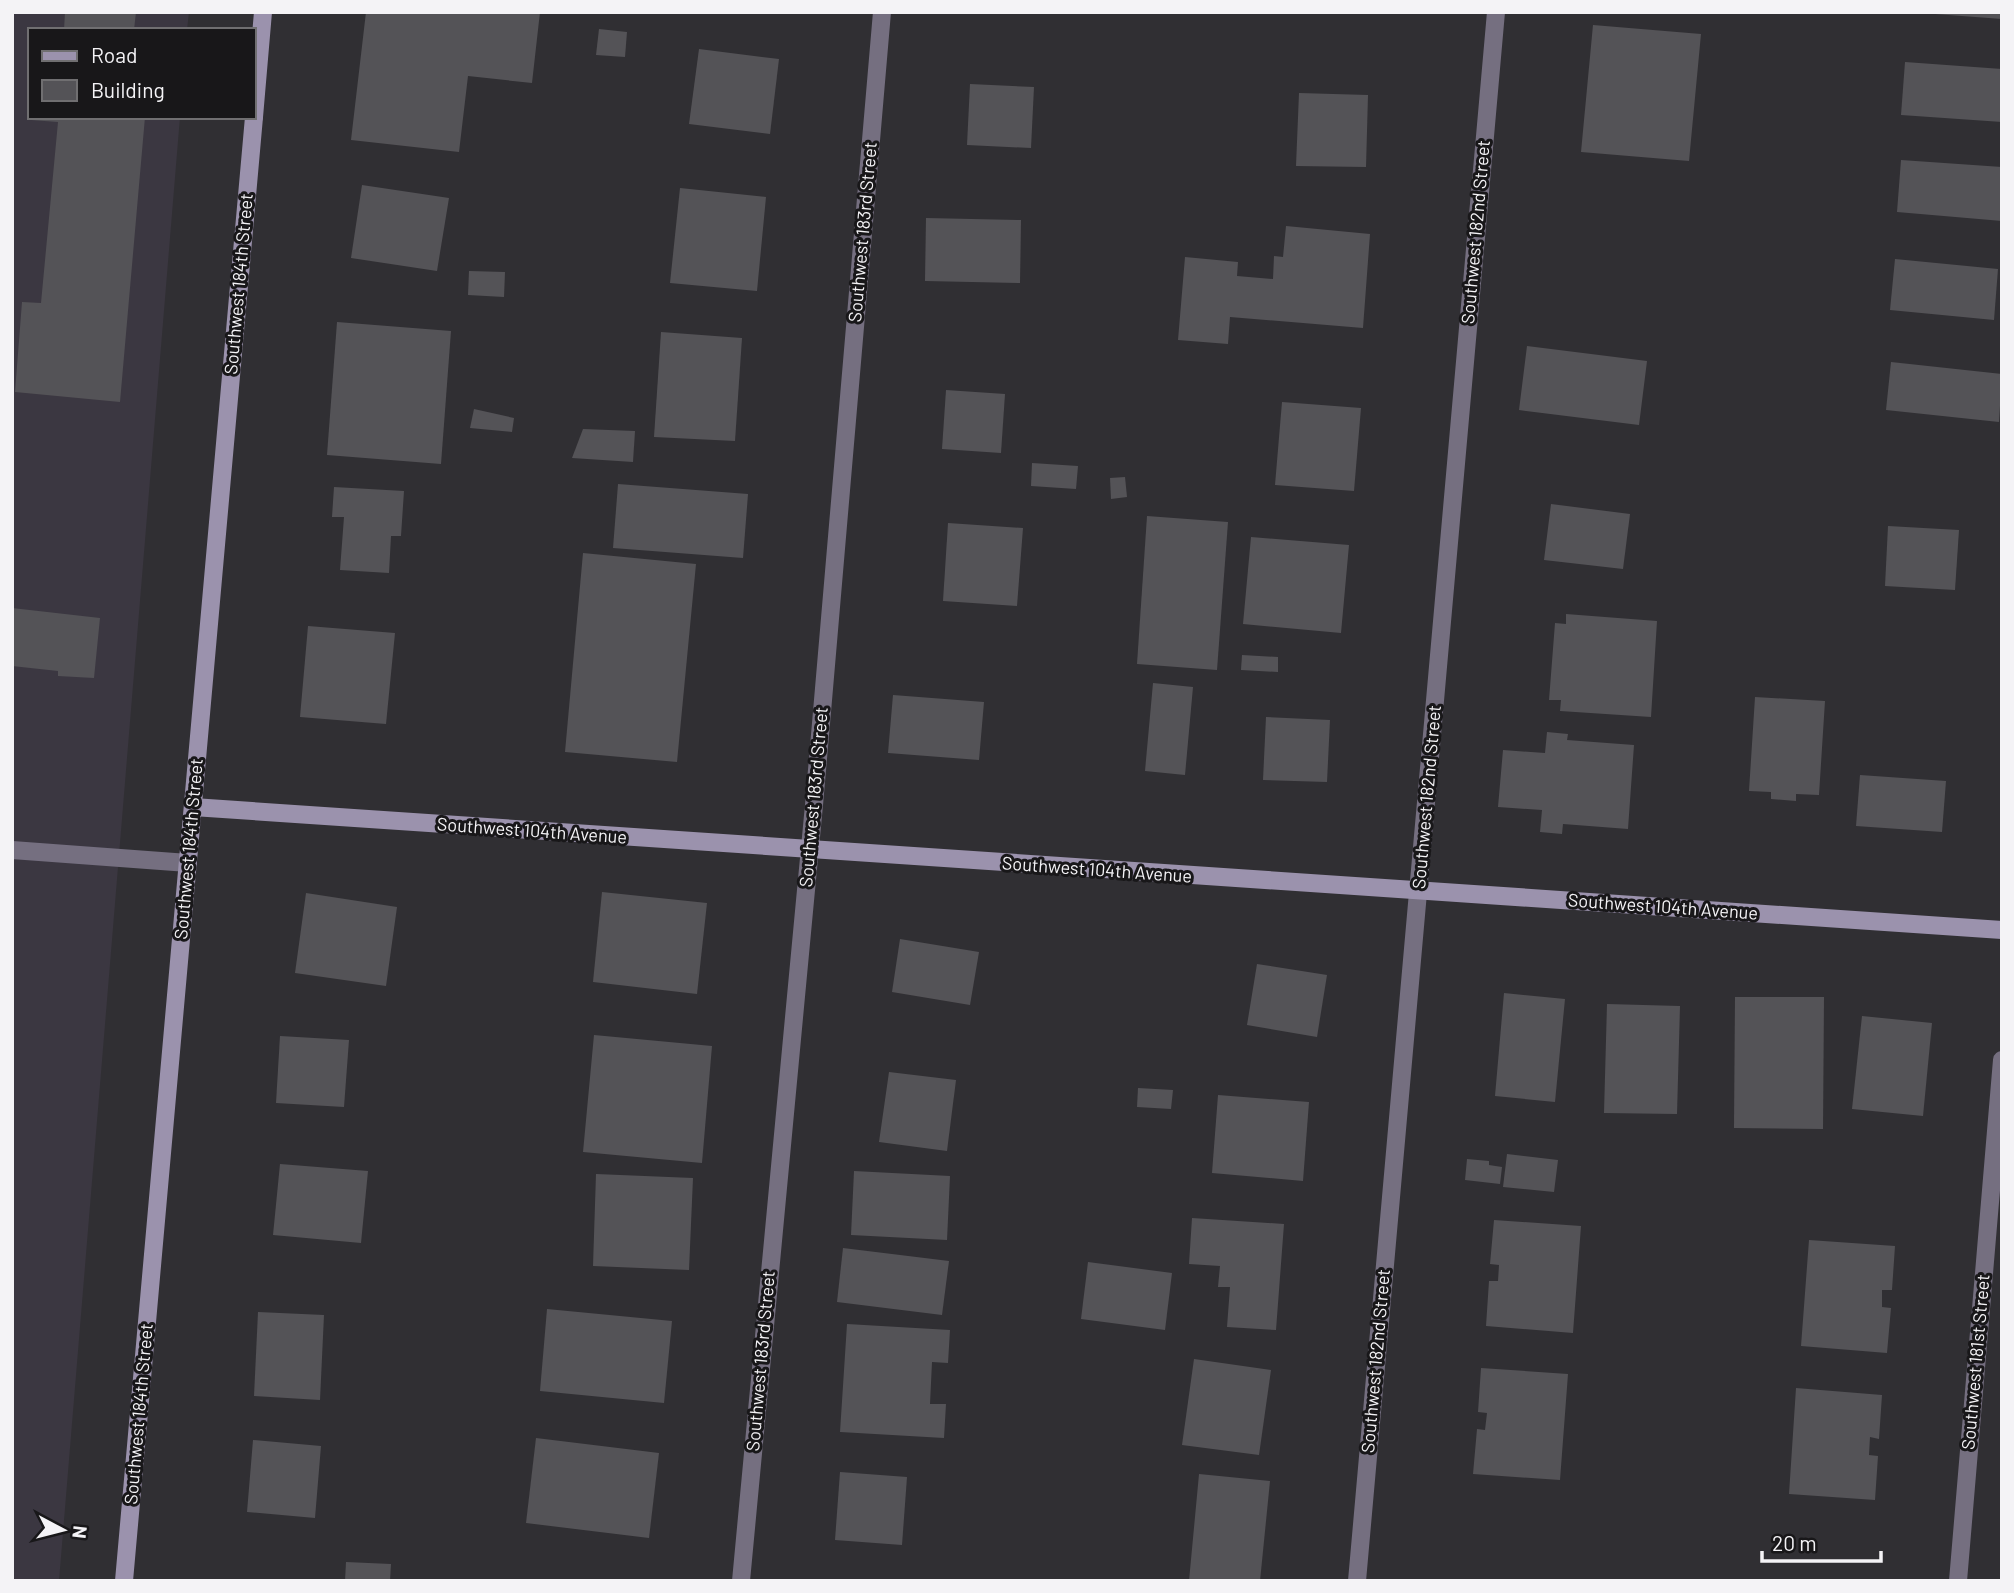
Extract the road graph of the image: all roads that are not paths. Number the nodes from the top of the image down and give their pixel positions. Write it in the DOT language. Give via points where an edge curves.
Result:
graph roads {
  1 [pos="263,12"];
  2 [pos="882,12"];
  3 [pos="1496,12"];
  4 [pos="256,94"];
  5 [pos="254,119"];
  6 [pos="193,807"];
  7 [pos="12,850"];
  8 [pos="809,851"];
  9 [pos="188,863"];
  10 [pos="1418,891"];
  11 [pos="2002,930"];
  12 [pos="2002,1060"];
  13 [pos="124,1581"];
  14 [pos="741,1581"];
  15 [pos="1357,1581"];
  16 [pos="1958,1581"];
  1 -- 4 [label="street, Southwest 184th Street"];
  2 -- 8 [label="street, Southwest 183rd Street"];
  3 -- 10 [label="street, Southwest 182nd Street"];
  5 -- 6 [label="street, Southwest 184th Street"];
  6 -- 8 [label="street, Southwest 104th Avenue"];
  6 -- 9 [label="street, Southwest 184th Street"];
  7 -- 9 [label="street"];
  8 -- 10 [label="street, Southwest 104th Avenue"];
  8 -- 14 [label="street, Southwest 183rd Street"];
  9 -- 13 [label="street, Southwest 184th Street"];
  10 -- 11 [label="street, Southwest 104th Avenue"];
  10 -- 15 [label="street, Southwest 182nd Street"];
  12 -- 16 [label="street, Southwest 181st Street"];
}
